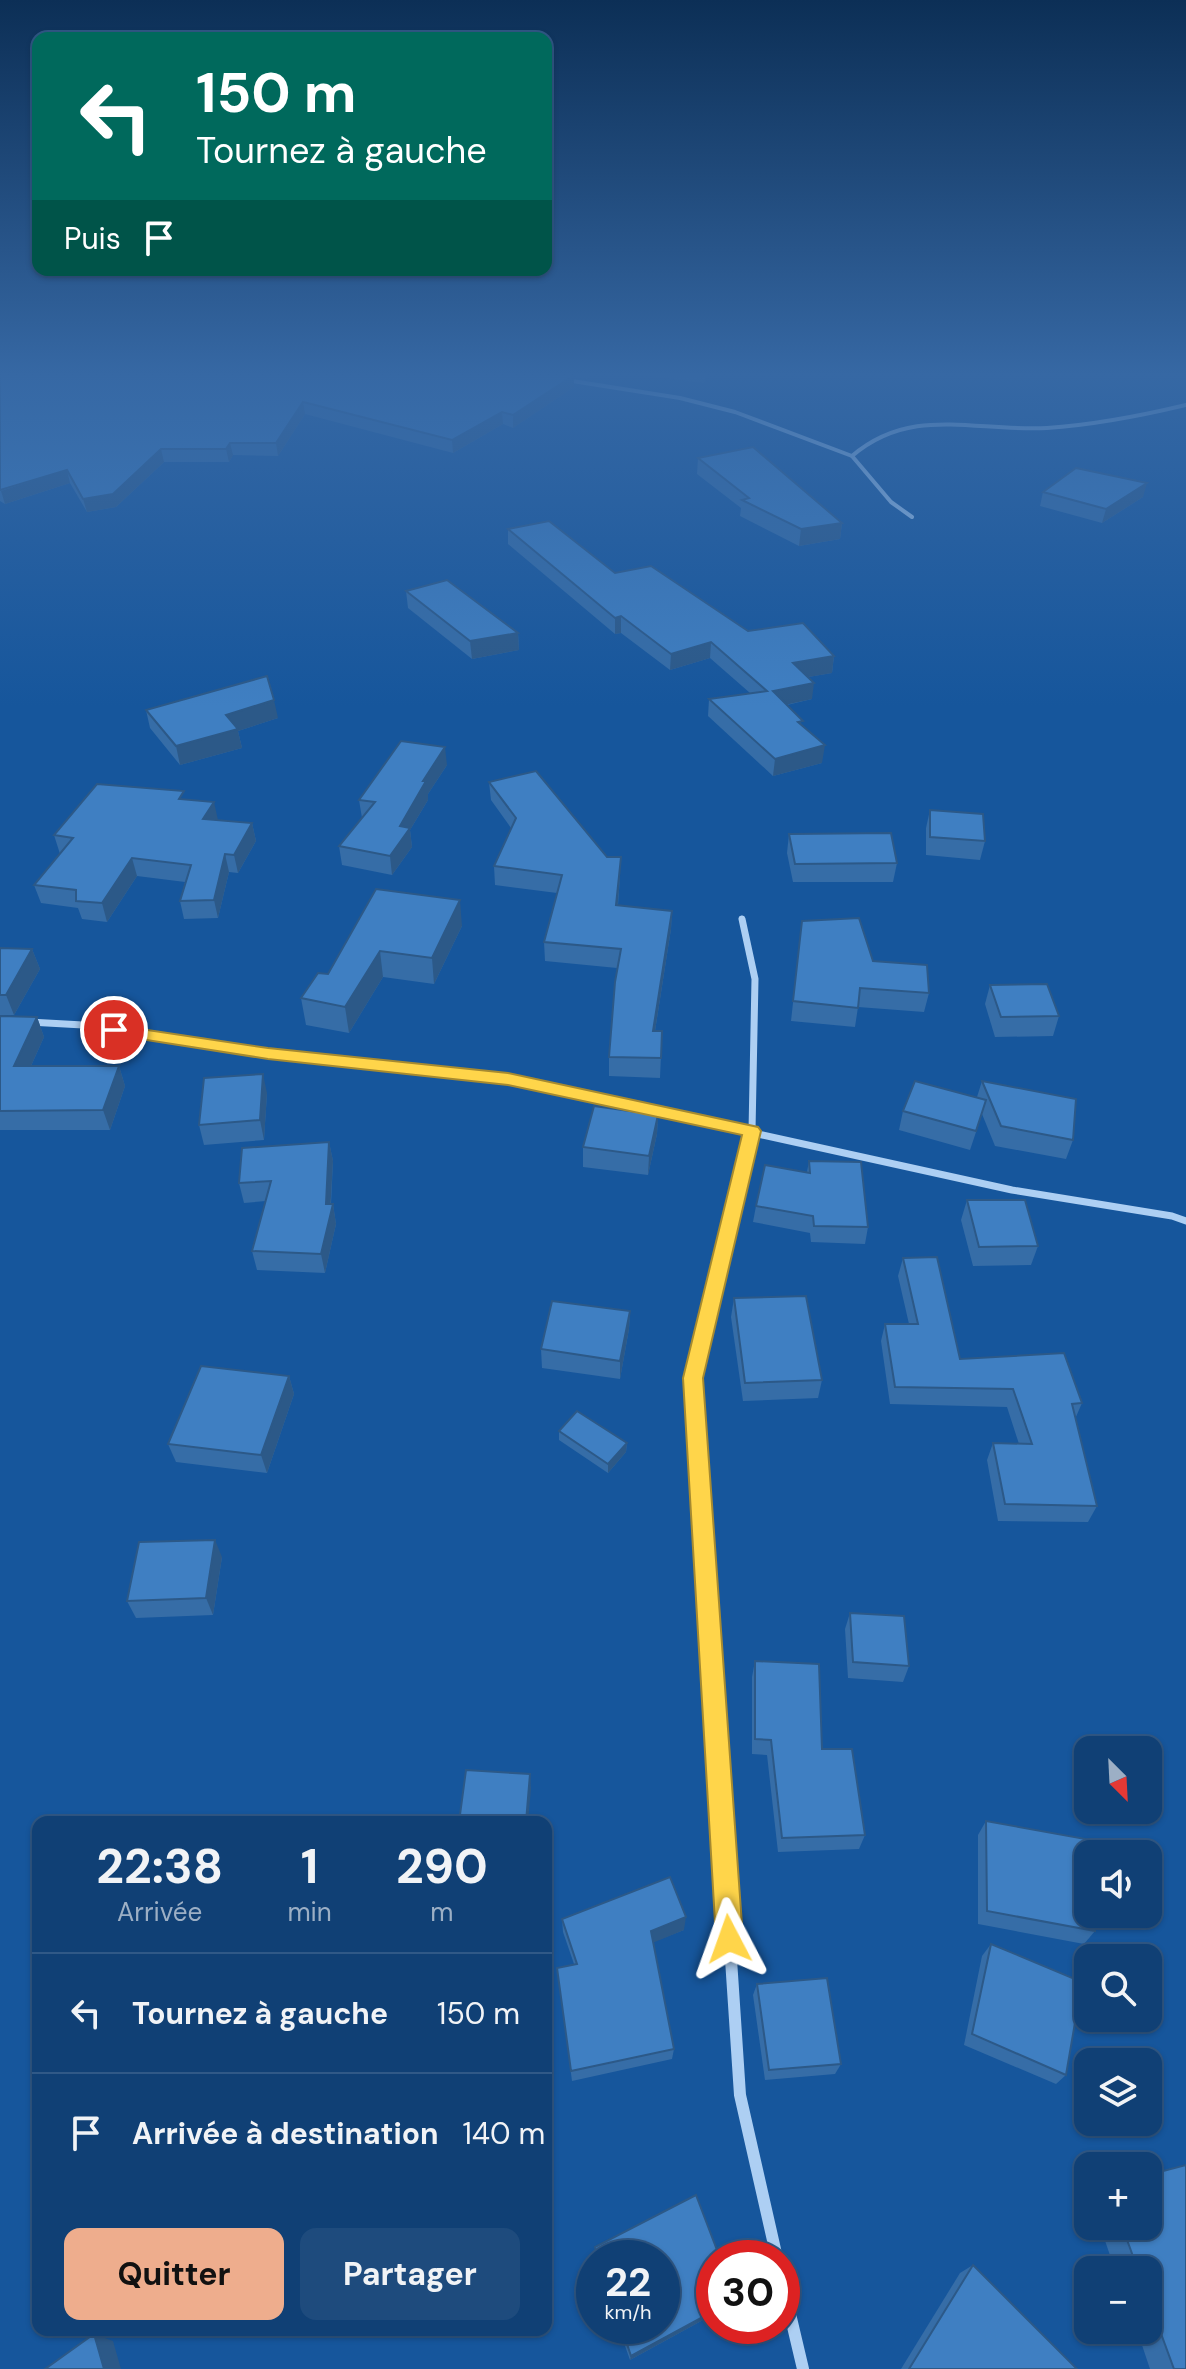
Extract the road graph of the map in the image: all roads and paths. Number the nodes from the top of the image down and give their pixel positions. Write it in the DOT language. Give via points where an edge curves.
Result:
graph roads {
  1 [pos="876,485"];
  2 [pos="912,517"];
  3 [pos="742,919"];
  4 [pos="14,1022"];
  5 [pos="752,1131"];
  6 [pos="1186,1221"];
  7 [pos="773,2240"];
  8 [pos="797,2344"];
  9 [pos="803,2369"];
  1 -- 2 [label="street"];
  3 -- 5 [label="street" via="755,979"];
  4 -- 5 [label="street" via="83,1025 268,1054 508,1079"];
  5 -- 6 [label="street" via="1012,1190"];
  5 -- 7 [label="street" via="693,1378 740,2095"];
  8 -- 9 [label="street"];
}
